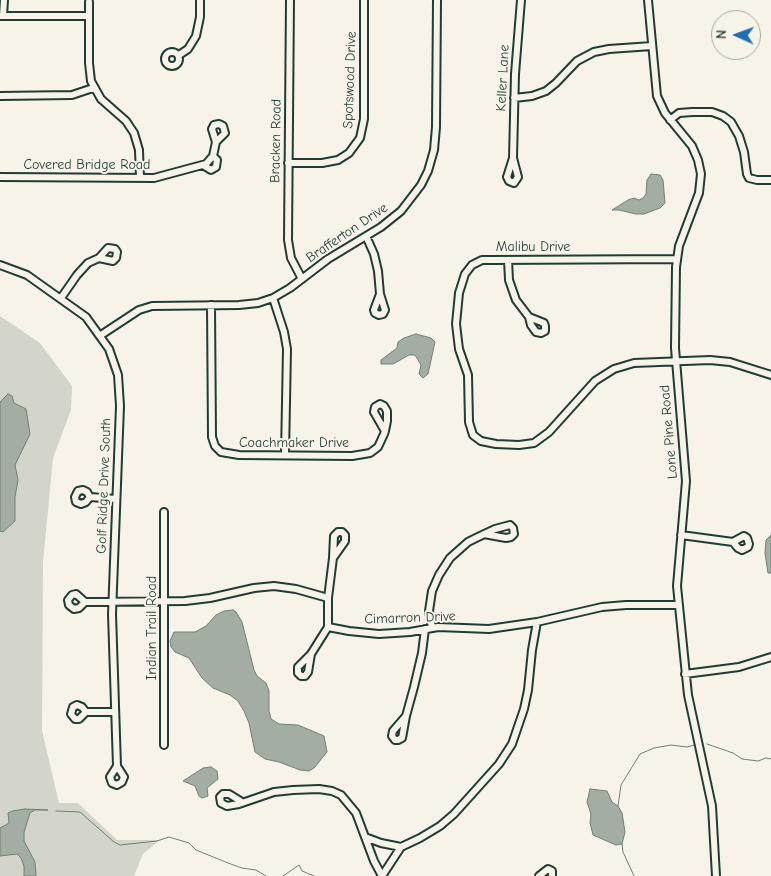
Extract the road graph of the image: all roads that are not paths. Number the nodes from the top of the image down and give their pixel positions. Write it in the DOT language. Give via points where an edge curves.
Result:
graph roads {
  1 [pos="4,0"];
  2 [pos="200,0"];
  3 [pos="290,0"];
  4 [pos="364,0"];
  5 [pos="437,0"];
  6 [pos="521,0"];
  7 [pos="648,0"];
  8 [pos="89,1"];
  9 [pos="2,16"];
  10 [pos="89,16"];
  11 [pos="652,46"];
  12 [pos="179,55"];
  13 [pos="93,88"];
  14 [pos="0,96"];
  15 [pos="514,98"];
  16 [pos="670,120"];
  17 [pos="216,142"];
  18 [pos="513,158"];
  19 [pos="288,163"];
  20 [pos="0,177"];
  21 [pos="140,178"];
  22 [pos="771,180"];
  23 [pos="366,236"];
  24 [pos="99,258"];
  25 [pos="677,259"];
  26 [pos="508,260"];
  27 [pos="0,265"];
  28 [pos="302,279"];
  29 [pos="380,294"];
  30 [pos="61,298"];
  31 [pos="273,298"];
  32 [pos="211,305"];
  33 [pos="529,318"];
  34 [pos="101,335"];
  35 [pos="676,361"];
  36 [pos="771,375"];
  37 [pos="385,431"];
  38 [pos="285,455"];
  39 [pos="90,497"];
  40 [pos="116,499"];
  41 [pos="164,512"];
  42 [pos="484,534"];
  43 [pos="681,535"];
  44 [pos="733,542"];
  45 [pos="333,558"];
  46 [pos="328,598"];
  47 [pos="112,601"];
  48 [pos="85,602"];
  49 [pos="164,602"];
  50 [pos="678,605"];
  51 [pos="537,622"];
  52 [pos="328,626"];
  53 [pos="428,628"];
  54 [pos="311,654"];
  55 [pos="771,657"];
  56 [pos="685,674"];
  57 [pos="86,712"];
  58 [pos="115,712"];
  59 [pos="406,716"];
  60 [pos="164,745"];
  61 [pos="116,766"];
  62 [pos="242,802"];
  63 [pos="365,837"];
  64 [pos="401,847"];
  65 [pos="382,876"];
  66 [pos="539,876"];
  67 [pos="552,876"];
  68 [pos="716,876"];
  1 -- 9 [label="street"];
  2 -- 12 [label="street" via="196,36 188,49"];
  3 -- 19 [label="street, Bracken Road"];
  4 -- 19 [label="street, Spotswood Drive" via="364,119 360,138 349,153 338,160"];
  5 -- 23 [label="street, Brafferton Drive" via="436,127 430,164 410,202 397,216"];
  6 -- 15 [label="street, Keller Lane"];
  7 -- 11 [label="street, Lone Pine Road"];
  8 -- 10 [label="street"];
  9 -- 10 [label="street"];
  10 -- 13 [label="street" via="89,73"];
  11 -- 15 [label="street" via="594,52 577,61 546,91"];
  11 -- 16 [label="street, Lone Pine Road" via="658,96"];
  13 -- 14 [label="street" via="72,95"];
  13 -- 21 [label="street" via="134,133 139,150"];
  15 -- 18 [label="street, Keller Lane"];
  16 -- 22 [label="street" via="679,113 692,112 712,112 723,116 739,136 747,174 757,180"];
  16 -- 25 [label="street, Lone Pine Road" via="692,146 700,174 699,193"];
  17 -- 21 [label="street, Covered Bridge Road" via="213,156 203,165"];
  19 -- 28 [label="street, Bracken Road" via="289,249"];
  20 -- 21 [label="street, Covered Bridge Road"];
  23 -- 28 [label="street, Brafferton Drive"];
  23 -- 29 [label="street" via="376,261"];
  24 -- 30 [label="street" via="80,270"];
  25 -- 26 [label="street, Malibu Drive"];
  25 -- 35 [label="street, Lone Pine Road"];
  26 -- 33 [label="street" via="513,294"];
  26 -- 35 [label="street, Malibu Drive" via="486,260 472,265 464,277 458,301 457,338 468,375 468,422 478,439 502,445 534,443 545,436 584,391 604,374 634,364"];
  27 -- 30 [label="street, Golf Ridge Drive South" via="26,275"];
  28 -- 31 [label="street, Brafferton Drive"];
  30 -- 34 [label="street, Golf Ridge Drive South" via="86,317"];
  31 -- 32 [label="street, Brafferton Drive" via="247,305"];
  31 -- 38 [label="street" via="287,348"];
  32 -- 34 [label="street, Brafferton Drive" via="147,307"];
  32 -- 38 [label="street, Coachmaker Drive" via="211,432 215,446 228,455"];
  34 -- 40 [label="street, Golf Ridge Drive South" via="113,357 119,381"];
  35 -- 36 [label="street" via="725,362"];
  35 -- 43 [label="street, Lone Pine Road" via="686,470"];
  37 -- 38 [label="street, Coachmaker Drive" via="378,447 365,454"];
  39 -- 40 [label="street"];
  40 -- 47 [label="street, Golf Ridge Drive South"];
  41 -- 49 [label="street, Indian Trail Road"];
  42 -- 53 [label="street" via="459,549 439,575 432,591"];
  43 -- 44 [label="street"];
  43 -- 50 [label="street, Lone Pine Road"];
  45 -- 46 [label="street"];
  46 -- 49 [label="street" via="274,586 198,600"];
  46 -- 52 [label="street"];
  47 -- 48 [label="street"];
  47 -- 49 [label="street"];
  47 -- 58 [label="street, Golf Ridge Drive South"];
  49 -- 60 [label="street, Indian Trail Road"];
  50 -- 51 [label="street, Cimarron Drive" via="602,607"];
  50 -- 56 [label="street, Lone Pine Road"];
  51 -- 53 [label="street, Cimarron Drive" via="481,629"];
  51 -- 64 [label="street" via="526,700 508,752 454,814 429,833"];
  52 -- 53 [label="street, Cimarron Drive" via="378,634"];
  52 -- 54 [label="street"];
  53 -- 59 [label="street"];
  55 -- 56 [label="street" via="739,667"];
  56 -- 68 [label="street, Lone Pine Road" via="712,806"];
  57 -- 58 [label="street"];
  58 -- 61 [label="street, Golf Ridge Drive South"];
  62 -- 63 [label="street" via="282,791 332,791 345,798 353,808"];
  63 -- 64 [label="street"];
  63 -- 65 [label="street"];
  64 -- 65 [label="street"];
  66 -- 67 [label="street" via="548,868"];
}
